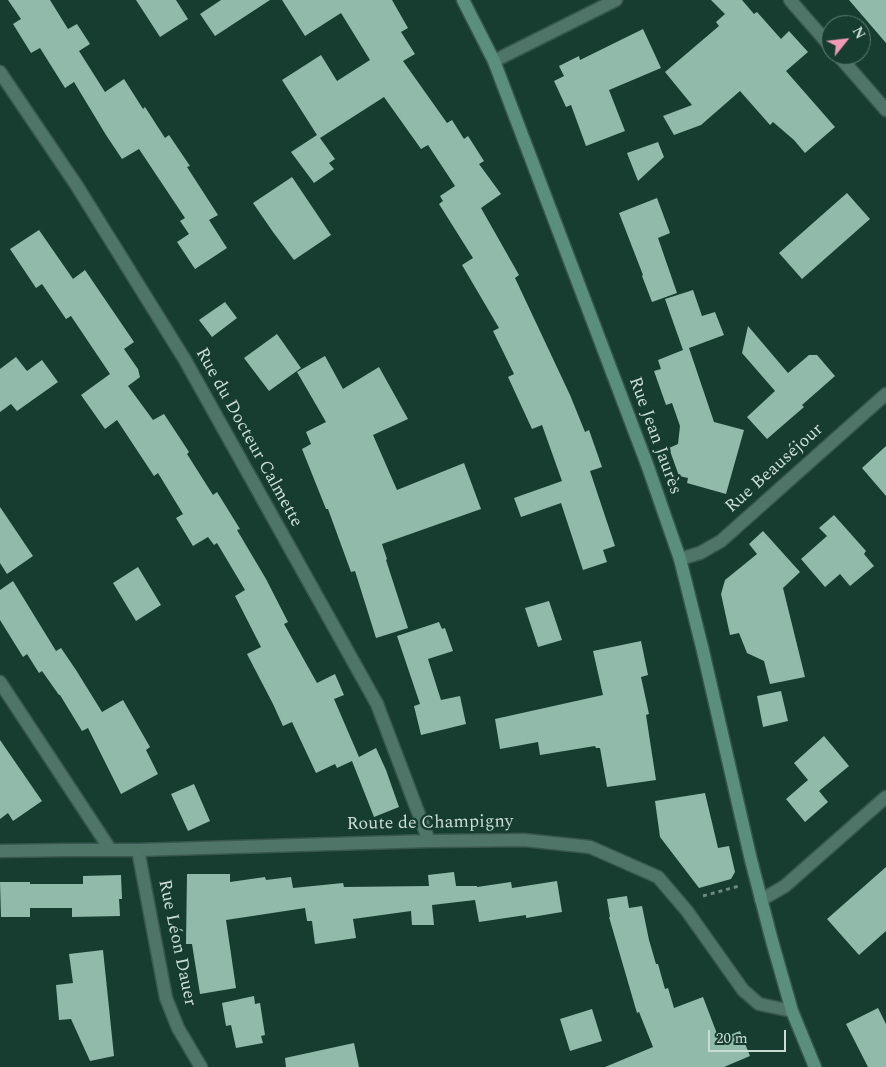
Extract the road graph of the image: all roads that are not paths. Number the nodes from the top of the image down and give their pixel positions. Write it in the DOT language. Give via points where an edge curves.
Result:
graph roads {
  1 [pos="462,0"];
  2 [pos="616,0"];
  3 [pos="790,0"];
  4 [pos="821,36"];
  5 [pos="494,61"];
  6 [pos="847,65"];
  7 [pos="0,72"];
  8 [pos="886,110"];
  9 [pos="886,394"];
  10 [pos="680,559"];
  11 [pos="0,682"];
  12 [pos="886,797"];
  13 [pos="429,841"];
  14 [pos="110,850"];
  15 [pos="138,850"];
  16 [pos="0,852"];
  17 [pos="761,900"];
  18 [pos="792,1011"];
  19 [pos="201,1067"];
  20 [pos="815,1067"];
  1 -- 5 [label="main road, Rue Jean Jaurès"];
  2 -- 5 [label="street"];
  3 -- 4 [label="street"];
  5 -- 10 [label="main road, Rue Jean Jaurès"];
  6 -- 8 [label="street"];
  7 -- 13 [label="street, Rue du Docteur Calmette" via="77,186 200,386 377,704"];
  9 -- 10 [label="street, Rue Beauséjour" via="721,541 700,553"];
  10 -- 17 [label="main road, Rue Jean Jaurès"];
  11 -- 14 [label="street"];
  12 -- 17 [label="street" via="785,886"];
  13 -- 15 [label="street, Route de Champigny"];
  13 -- 18 [label="street, Route de Champigny" via="524,840 590,847 658,877 687,911 743,990 759,1004"];
  14 -- 15 [label="street, Route de Champigny"];
  14 -- 16 [label="street, Route de Champigny"];
  15 -- 19 [label="street, Rue Léon Dauer" via="166,998 178,1028"];
  17 -- 18 [label="main road, Rue Jean Jaurès"];
  18 -- 20 [label="main road, Rue Jean Jaurès"];
}
